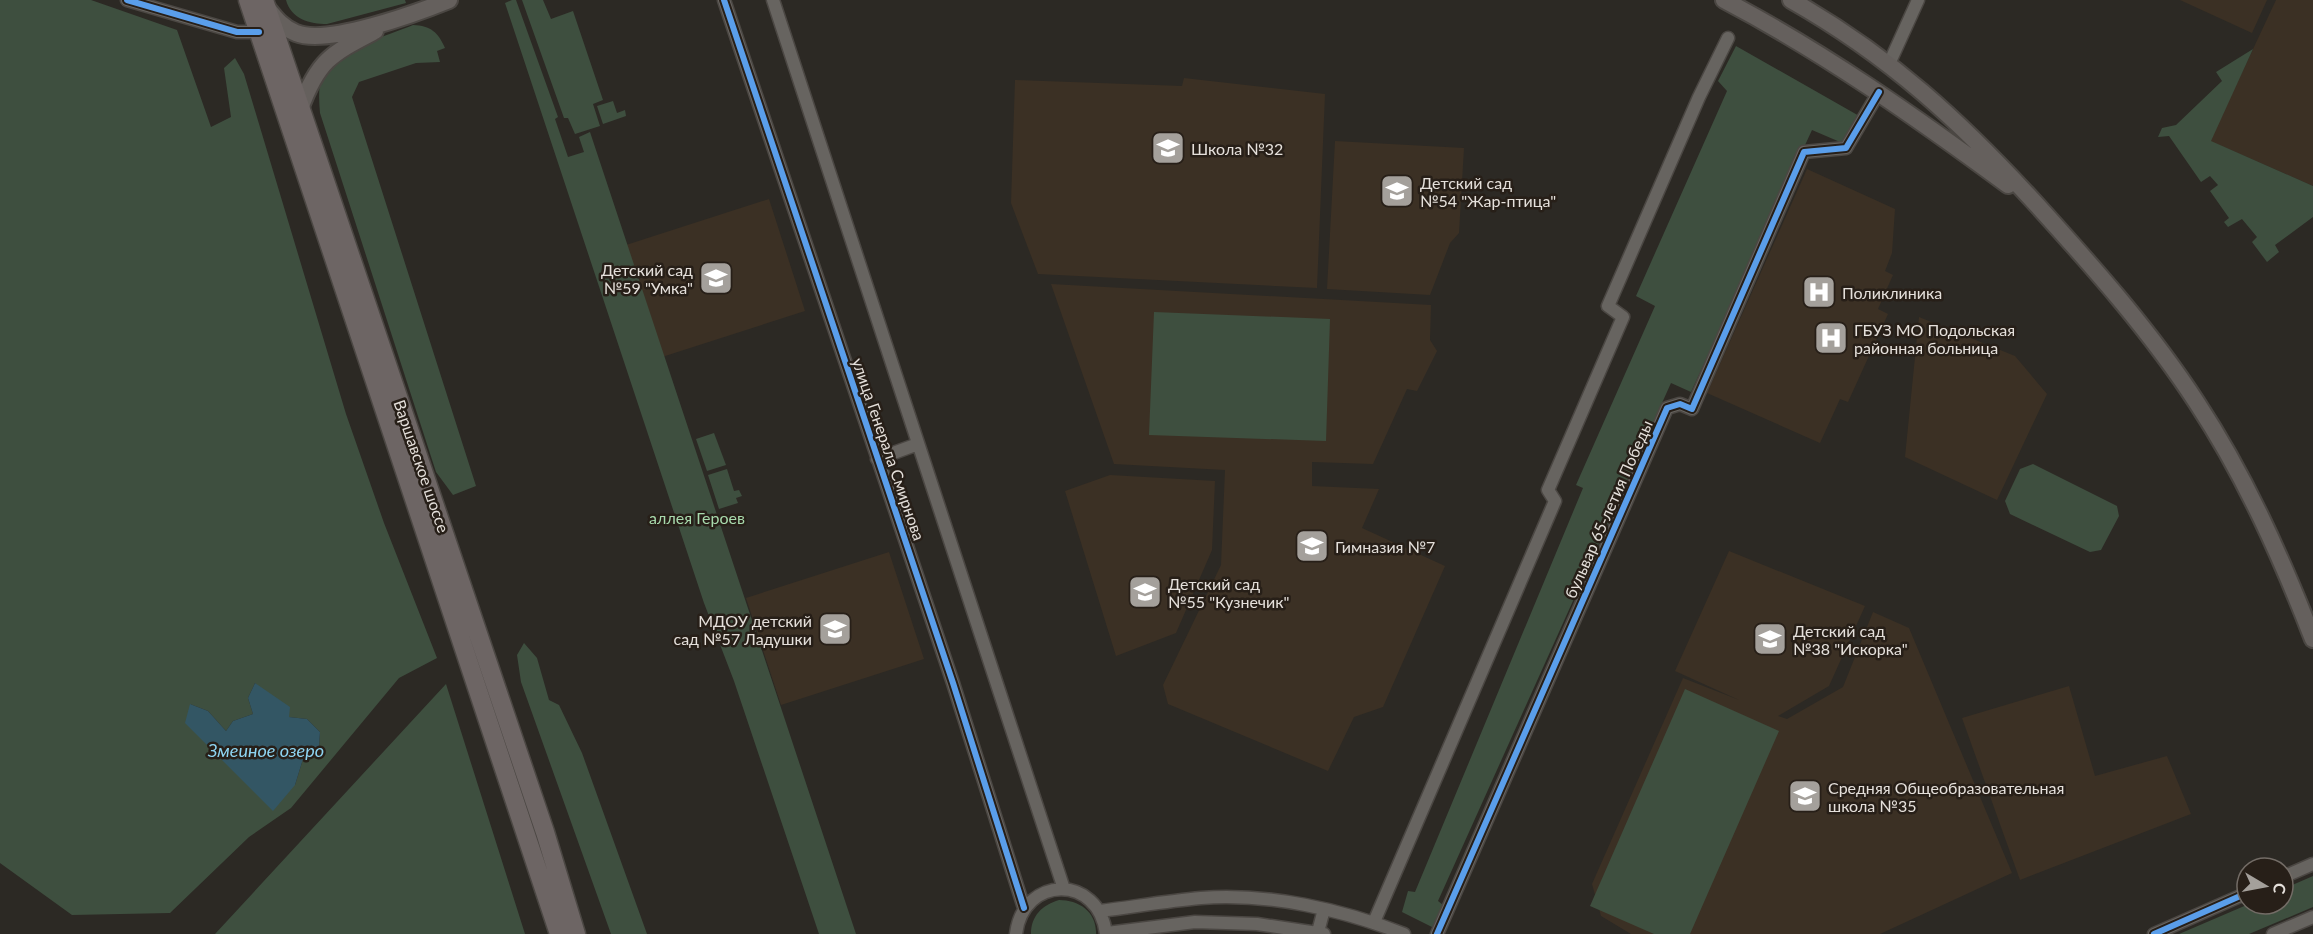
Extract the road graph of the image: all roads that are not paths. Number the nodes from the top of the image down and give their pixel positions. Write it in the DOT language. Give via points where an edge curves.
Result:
graph roads {
  1 [pos="126,0"];
  2 [pos="449,0"];
  3 [pos="724,0"];
  4 [pos="774,0"];
  5 [pos="1724,0"];
  6 [pos="1791,0"];
  7 [pos="1918,0"];
  8 [pos="259,2"];
  9 [pos="397,19"];
  10 [pos="259,32"];
  11 [pos="1728,38"];
  12 [pos="1889,64"];
  13 [pos="1879,92"];
  14 [pos="1938,103"];
  15 [pos="300,109"];
  16 [pos="1924,124"];
  17 [pos="2040,209"];
  18 [pos="918,444"];
  19 [pos="877,459"];
  20 [pos="2313,639"];
  21 [pos="2313,864"];
  22 [pos="2295,872"];
  23 [pos="1064,889"];
  24 [pos="2235,898"];
  25 [pos="1024,908"];
  26 [pos="1324,909"];
  27 [pos="1100,911"];
  28 [pos="2313,917"];
  29 [pos="1374,922"];
  30 [pos="1321,933"];
  31 [pos="559,934"];
  32 [pos="576,934"];
  33 [pos="1016,934"];
  34 [pos="1106,934"];
  35 [pos="1404,934"];
  36 [pos="1437,934"];
  37 [pos="2154,934"];
  38 [pos="2273,934"];
  1 -- 10 [label="street" via="237,32"];
  2 -- 9 [label="main road"];
  3 -- 19 [label="street, улица Генерала Смирнова"];
  4 -- 18 [label="street, улица Генерала Смирнова"];
  5 -- 13 [label="main road" via="1793,37"];
  6 -- 12 [label="main road"];
  7 -- 12 [label="street"];
  8 -- 9 [label="main road" via="281,25 308,37"];
  8 -- 10 [label="main road, Варшавское шоссе"];
  8 -- 15 [label="main road, Варшавское шоссе"];
  9 -- 15 [label="main road" via="332,55 309,83"];
  10 -- 31 [label="main road, Варшавское шоссе"];
  11 -- 29 [label="street" via="1608,306 1623,317 1548,490 1555,501"];
  12 -- 14 [label="main road"];
  13 -- 16 [label="main road"];
  13 -- 36 [label="street, бульвар 65-летия Победы" via="1846,148 1804,152 1692,409 1680,404 1667,408"];
  14 -- 16 [label="main road" via="1936,118"];
  14 -- 17 [label="main road"];
  15 -- 32 [label="main road, Варшавское шоссе"];
  16 -- 17 [label="main road"];
  17 -- 20 [label="main road" via="2105,279 2197,402 2264,523"];
  18 -- 19 [label="street"];
  18 -- 23 [label="street, улица Генерала Смирнова"];
  19 -- 25 [label="street, улица Генерала Смирнова"];
  21 -- 22 [label="street"];
  23 -- 25 [label="street" via="1035,897"];
  23 -- 27 [label="street" via="1084,895"];
  24 -- 37 [label="street"];
  25 -- 33 [label="street"];
  26 -- 27 [label="street" via="1267,899 1203,898"];
  26 -- 29 [label="street"];
  26 -- 30 [label="street"];
  27 -- 34 [label="street"];
  28 -- 38 [label="street"];
  29 -- 35 [label="street"];
  30 -- 34 [label="street" via="1257,924 1195,922"];
}
